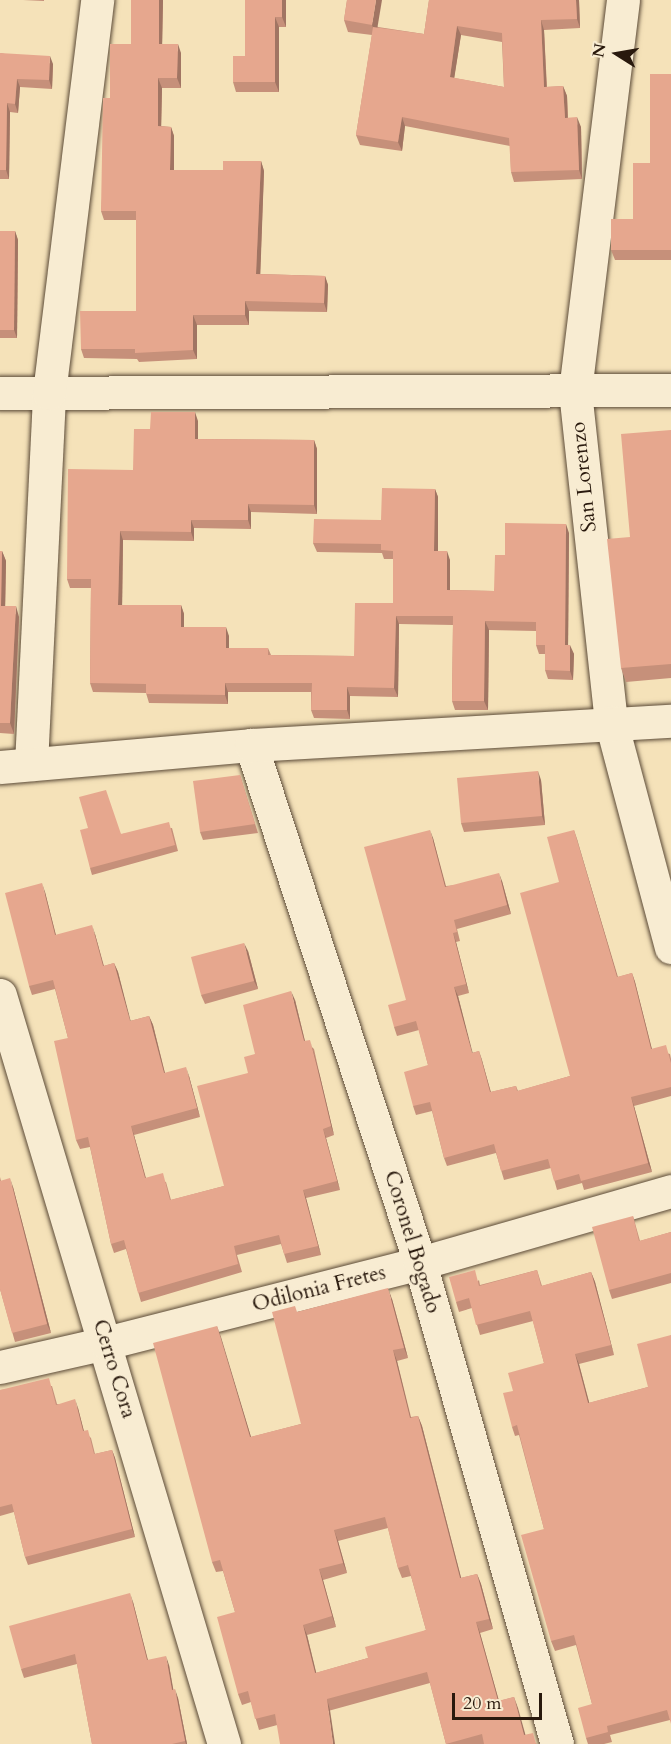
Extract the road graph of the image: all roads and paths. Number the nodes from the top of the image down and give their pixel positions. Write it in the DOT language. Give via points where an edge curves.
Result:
graph roads {
  1 [pos="97,0"];
  2 [pos="623,0"];
  3 [pos="671,390"];
  4 [pos="574,391"];
  5 [pos="0,393"];
  6 [pos="50,393"];
  7 [pos="671,721"];
  8 [pos="611,722"];
  9 [pos="251,745"];
  10 [pos="15,766"];
  11 [pos="671,947"];
  12 [pos="0,995"];
  13 [pos="671,1191"];
  14 [pos="420,1263"];
  15 [pos="106,1344"];
  16 [pos="0,1367"];
  17 [pos="224,1744"];
  18 [pos="557,1744"];
  1 -- 6 [label="street"];
  2 -- 4 [label="street, San Lorenzo"];
  3 -- 4 [label="street"];
  4 -- 6 [label="street"];
  4 -- 8 [label="street, San Lorenzo"];
  5 -- 6 [label="street"];
  6 -- 10 [label="street"];
  7 -- 8 [label="street"];
  8 -- 9 [label="street"];
  8 -- 11 [label="street, San Lorenzo"];
  9 -- 10 [label="street"];
  9 -- 14 [label="street, Coronel Bogado"];
  12 -- 15 [label="street, Cerro Cora"];
  13 -- 14 [label="street, Odilonia Fretes"];
  14 -- 15 [label="street, Odilonia Fretes"];
  14 -- 18 [label="street, Coronel Bogado"];
  15 -- 16 [label="street, Odilonia Fretes"];
  15 -- 17 [label="street, Cerro Cora"];
}
